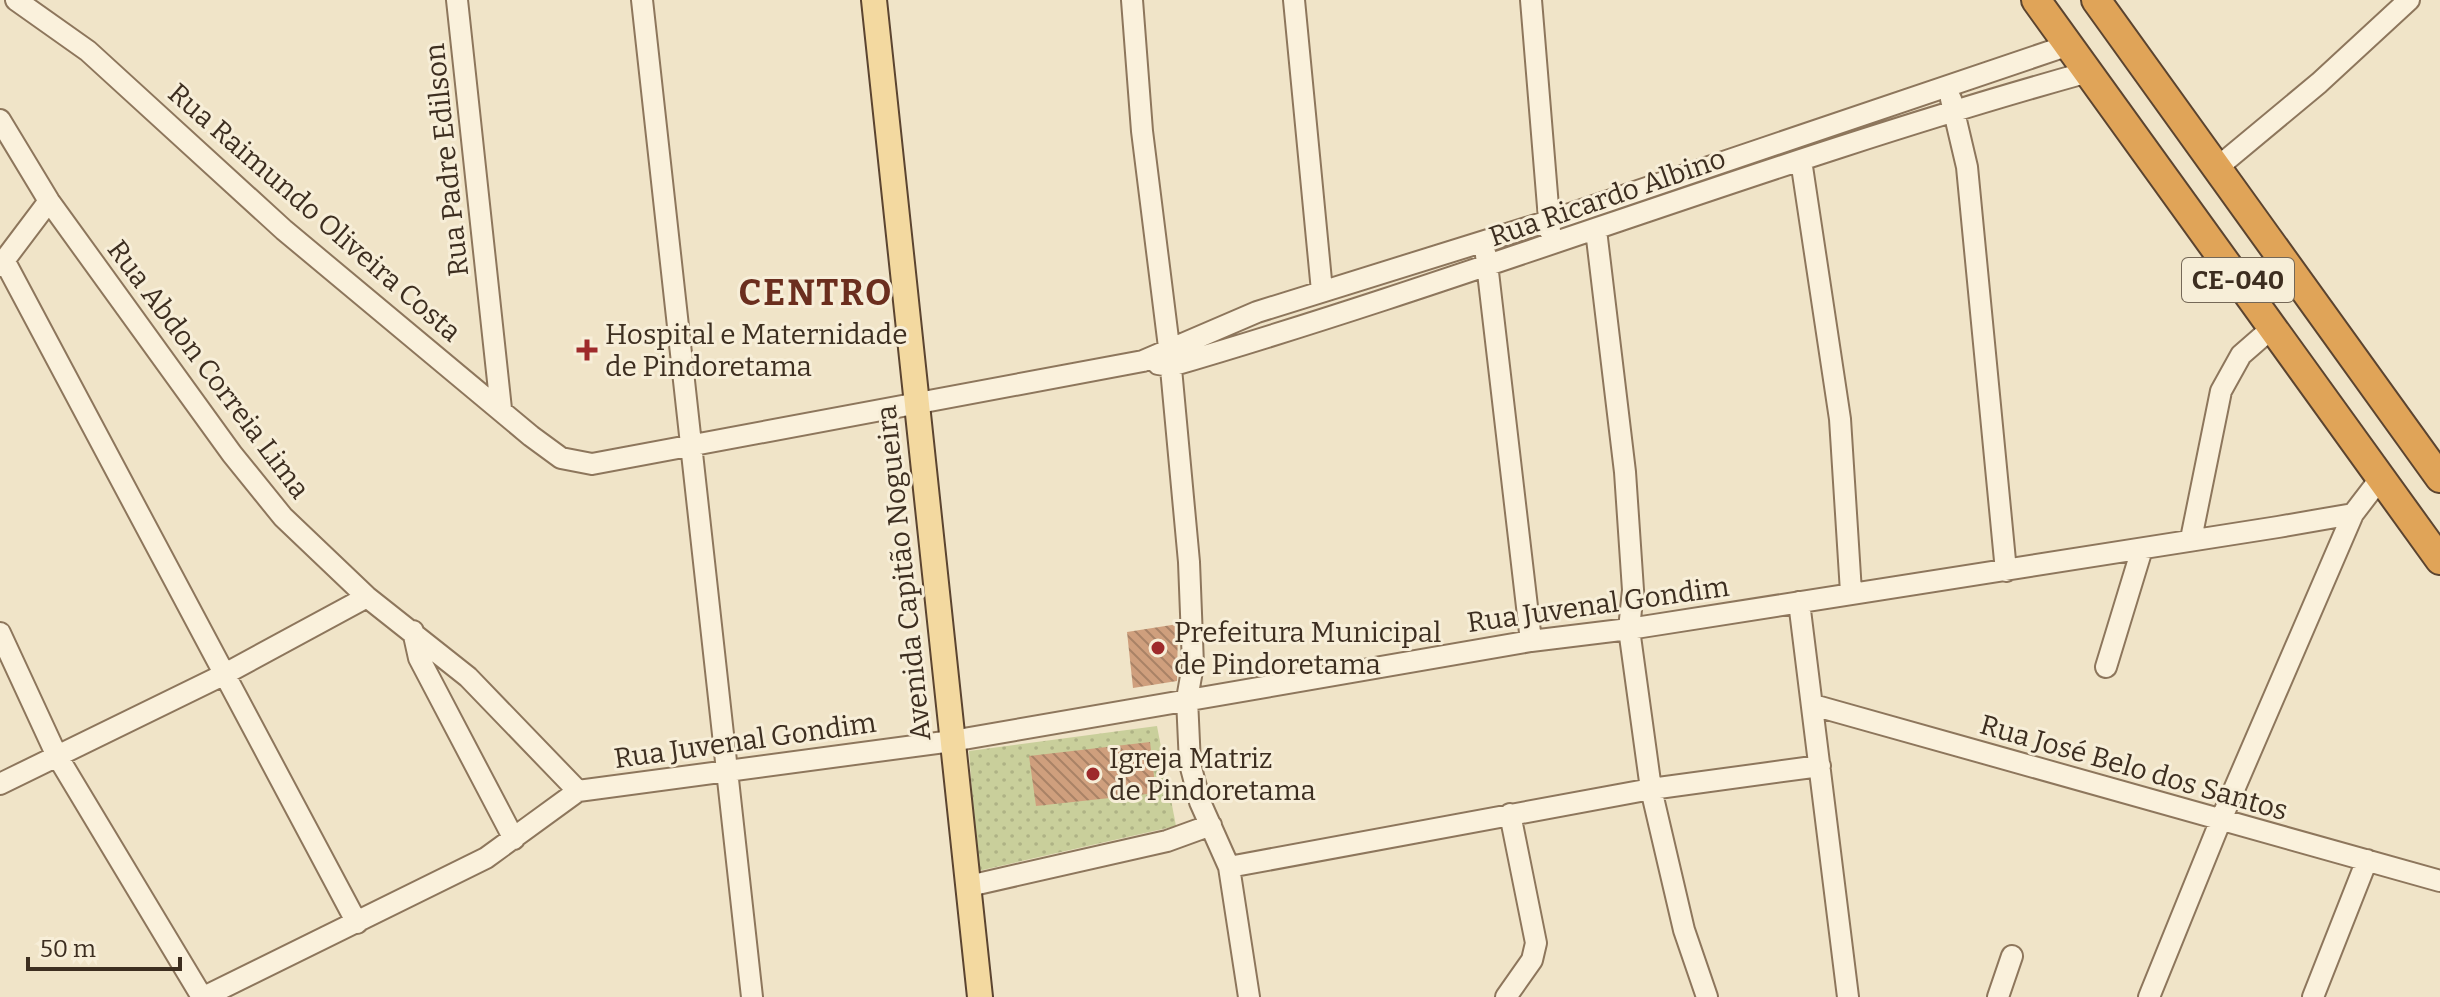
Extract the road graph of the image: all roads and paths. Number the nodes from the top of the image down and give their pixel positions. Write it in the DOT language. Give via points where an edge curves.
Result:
graph roads {
  1 [pos="16,0"];
  2 [pos="457,0"];
  3 [pos="642,0"];
  4 [pos="874,0"];
  5 [pos="1132,0"];
  6 [pos="1294,0"];
  7 [pos="1531,0"];
  8 [pos="2036,0"];
  9 [pos="2096,0"];
  10 [pos="2409,0"];
  11 [pos="2069,45"];
  12 [pos="2088,72"];
  13 [pos="1948,85"];
  14 [pos="1954,109"];
  15 [pos="0,120"];
  16 [pos="1801,160"];
  17 [pos="2218,167"];
  18 [pos="1680,176"];
  19 [pos="1689,198"];
  20 [pos="49,201"];
  21 [pos="1549,221"];
  22 [pos="1596,230"];
  23 [pos="1482,241"];
  24 [pos="1550,245"];
  25 [pos="2,263"];
  26 [pos="1488,267"];
  27 [pos="1322,291"];
  28 [pos="2272,328"];
  29 [pos="1170,357"];
  30 [pos="914,401"];
  31 [pos="501,409"];
  32 [pos="692,445"];
  33 [pos="578,463"];
  34 [pos="2440,478"];
  35 [pos="2379,480"];
  36 [pos="2353,514"];
  37 [pos="2191,539"];
  38 [pos="2142,549"];
  39 [pos="2440,560"];
  40 [pos="2006,571"];
  41 [pos="1851,592"];
  42 [pos="367,597"];
  43 [pos="1799,602"];
  44 [pos="1629,629"];
  45 [pos="413,631"];
  46 [pos="0,633"];
  47 [pos="1531,641"];
  48 [pos="2106,667"];
  49 [pos="223,675"];
  50 [pos="1187,699"];
  51 [pos="1813,705"];
  52 [pos="952,741"];
  53 [pos="56,754"];
  54 [pos="1820,766"];
  55 [pos="728,769"];
  56 [pos="0,784"];
  57 [pos="1651,789"];
  58 [pos="578,791"];
  59 [pos="1510,814"];
  60 [pos="2220,822"];
  61 [pos="1211,825"];
  62 [pos="514,839"];
  63 [pos="2367,860"];
  64 [pos="1229,867"];
  65 [pos="2440,881"];
  66 [pos="969,886"];
  67 [pos="357,923"];
  68 [pos="2012,956"];
  69 [pos="203,997"];
  70 [pos="752,997"];
  71 [pos="980,997"];
  72 [pos="1249,997"];
  73 [pos="1506,997"];
  74 [pos="1707,997"];
  75 [pos="1848,997"];
  76 [pos="1998,997"];
  77 [pos="2149,997"];
  78 [pos="2313,997"];
  1 -- 31 [label="street, Rua Raimundo Oliveira Costa" via="88,51 284,230"];
  2 -- 31 [label="street, Rua Padre Edilson"];
  3 -- 32 [label="street"];
  4 -- 30 [label="main road, Avenida Capitão Nogueira"];
  5 -- 29 [label="street"];
  6 -- 27 [label="street"];
  7 -- 21 [label="street"];
  8 -- 11 [label="highway, CE-040"];
  9 -- 17 [label="highway, CE-040"];
  10 -- 17 [label="street"];
  11 -- 12 [label="highway, CE-040"];
  11 -- 13 [label="street, Rua Ricardo Albino"];
  12 -- 14 [label="street, Rua Ricardo Albino"];
  12 -- 28 [label="highway, CE-040"];
  13 -- 14 [label="street"];
  13 -- 18 [label="street, Rua Ricardo Albino"];
  14 -- 16 [label="street, Rua Ricardo Albino"];
  14 -- 40 [label="street" via="1967,167"];
  15 -- 20 [label="street, Rua Abdon Correia Lima"];
  16 -- 19 [label="street, Rua Ricardo Albino"];
  16 -- 41 [label="street" via="1840,419"];
  17 -- 34 [label="highway, CE-040"];
  18 -- 19 [label="street"];
  18 -- 21 [label="street, Rua Ricardo Albino"];
  19 -- 22 [label="street, Rua Ricardo Albino"];
  20 -- 25 [label="street"];
  20 -- 42 [label="street, Rua Abdon Correia Lima" via="249,475 283,517"];
  21 -- 23 [label="street, Rua Ricardo Albino"];
  21 -- 24 [label="street"];
  22 -- 24 [label="street, Rua Ricardo Albino"];
  22 -- 44 [label="street" via="1625,472 1633,590"];
  23 -- 26 [label="street"];
  23 -- 27 [label="street, Rua Ricardo Albino"];
  24 -- 26 [label="street, Rua Ricardo Albino"];
  25 -- 49 [label="street"];
  26 -- 29 [label="street, Rua Ricardo Albino" via="1324,322"];
  26 -- 47 [label="street"];
  27 -- 29 [label="street, Rua Ricardo Albino"];
  28 -- 35 [label="highway, CE-040"];
  28 -- 37 [label="street" via="2241,355 2221,391"];
  29 -- 30 [label="street, Rua Ricardo Albino"];
  29 -- 50 [label="street" via="1189,562 1193,665"];
  30 -- 32 [label="street, Rua Ricardo Albino"];
  30 -- 52 [label="main road, Avenida Capitão Nogueira"];
  31 -- 33 [label="street, Rua Raimundo Oliveira Costa" via="561,458"];
  32 -- 33 [label="street, Rua Ricardo Albino"];
  32 -- 55 [label="street"];
  35 -- 36 [label="street"];
  35 -- 39 [label="highway, CE-040"];
  36 -- 37 [label="street, Rua Juvenal Gondim"];
  36 -- 60 [label="street"];
  37 -- 38 [label="street, Rua Juvenal Gondim"];
  38 -- 40 [label="street, Rua Juvenal Gondim"];
  38 -- 48 [label="street"];
  40 -- 41 [label="street, Rua Juvenal Gondim"];
  41 -- 43 [label="street, Rua Juvenal Gondim"];
  42 -- 45 [label="street, Rua Abdon Correia Lima"];
  42 -- 49 [label="street"];
  43 -- 44 [label="street, Rua Juvenal Gondim"];
  43 -- 51 [label="street"];
  44 -- 47 [label="street, Rua Juvenal Gondim"];
  44 -- 57 [label="street"];
  45 -- 58 [label="street, Rua Abdon Correia Lima" via="468,677"];
  45 -- 62 [label="street" via="419,658"];
  46 -- 53 [label="street"];
  47 -- 50 [label="street, Rua Juvenal Gondim"];
  49 -- 53 [label="street"];
  49 -- 67 [label="street"];
  50 -- 52 [label="street, Rua Juvenal Gondim"];
  50 -- 61 [label="street" via="1190,764"];
  51 -- 54 [label="street"];
  51 -- 60 [label="street, Rua José Belo dos Santos"];
  52 -- 55 [label="street, Rua Juvenal Gondim"];
  52 -- 66 [label="main road, Avenida Capitão Nogueira"];
  53 -- 56 [label="street"];
  53 -- 69 [label="street"];
  54 -- 57 [label="street"];
  54 -- 75 [label="street"];
  55 -- 58 [label="street, Rua Juvenal Gondim"];
  55 -- 70 [label="street"];
  57 -- 59 [label="street"];
  57 -- 74 [label="street" via="1684,930"];
  58 -- 62 [label="street, Rua Juvenal Gondim"];
  59 -- 64 [label="street"];
  59 -- 73 [label="street" via="1536,943 1532,960"];
  60 -- 63 [label="street, Rua José Belo dos Santos"];
  60 -- 77 [label="street"];
  61 -- 64 [label="street"];
  61 -- 66 [label="street" via="1167,841"];
  62 -- 67 [label="street, Rua Juvenal Gondim"];
  63 -- 65 [label="street, Rua José Belo dos Santos"];
  63 -- 78 [label="street"];
  64 -- 72 [label="street"];
  66 -- 71 [label="main road, Avenida Capitão Nogueira"];
  67 -- 69 [label="street, Rua Juvenal Gondim"];
  68 -- 76 [label="street"];
}
